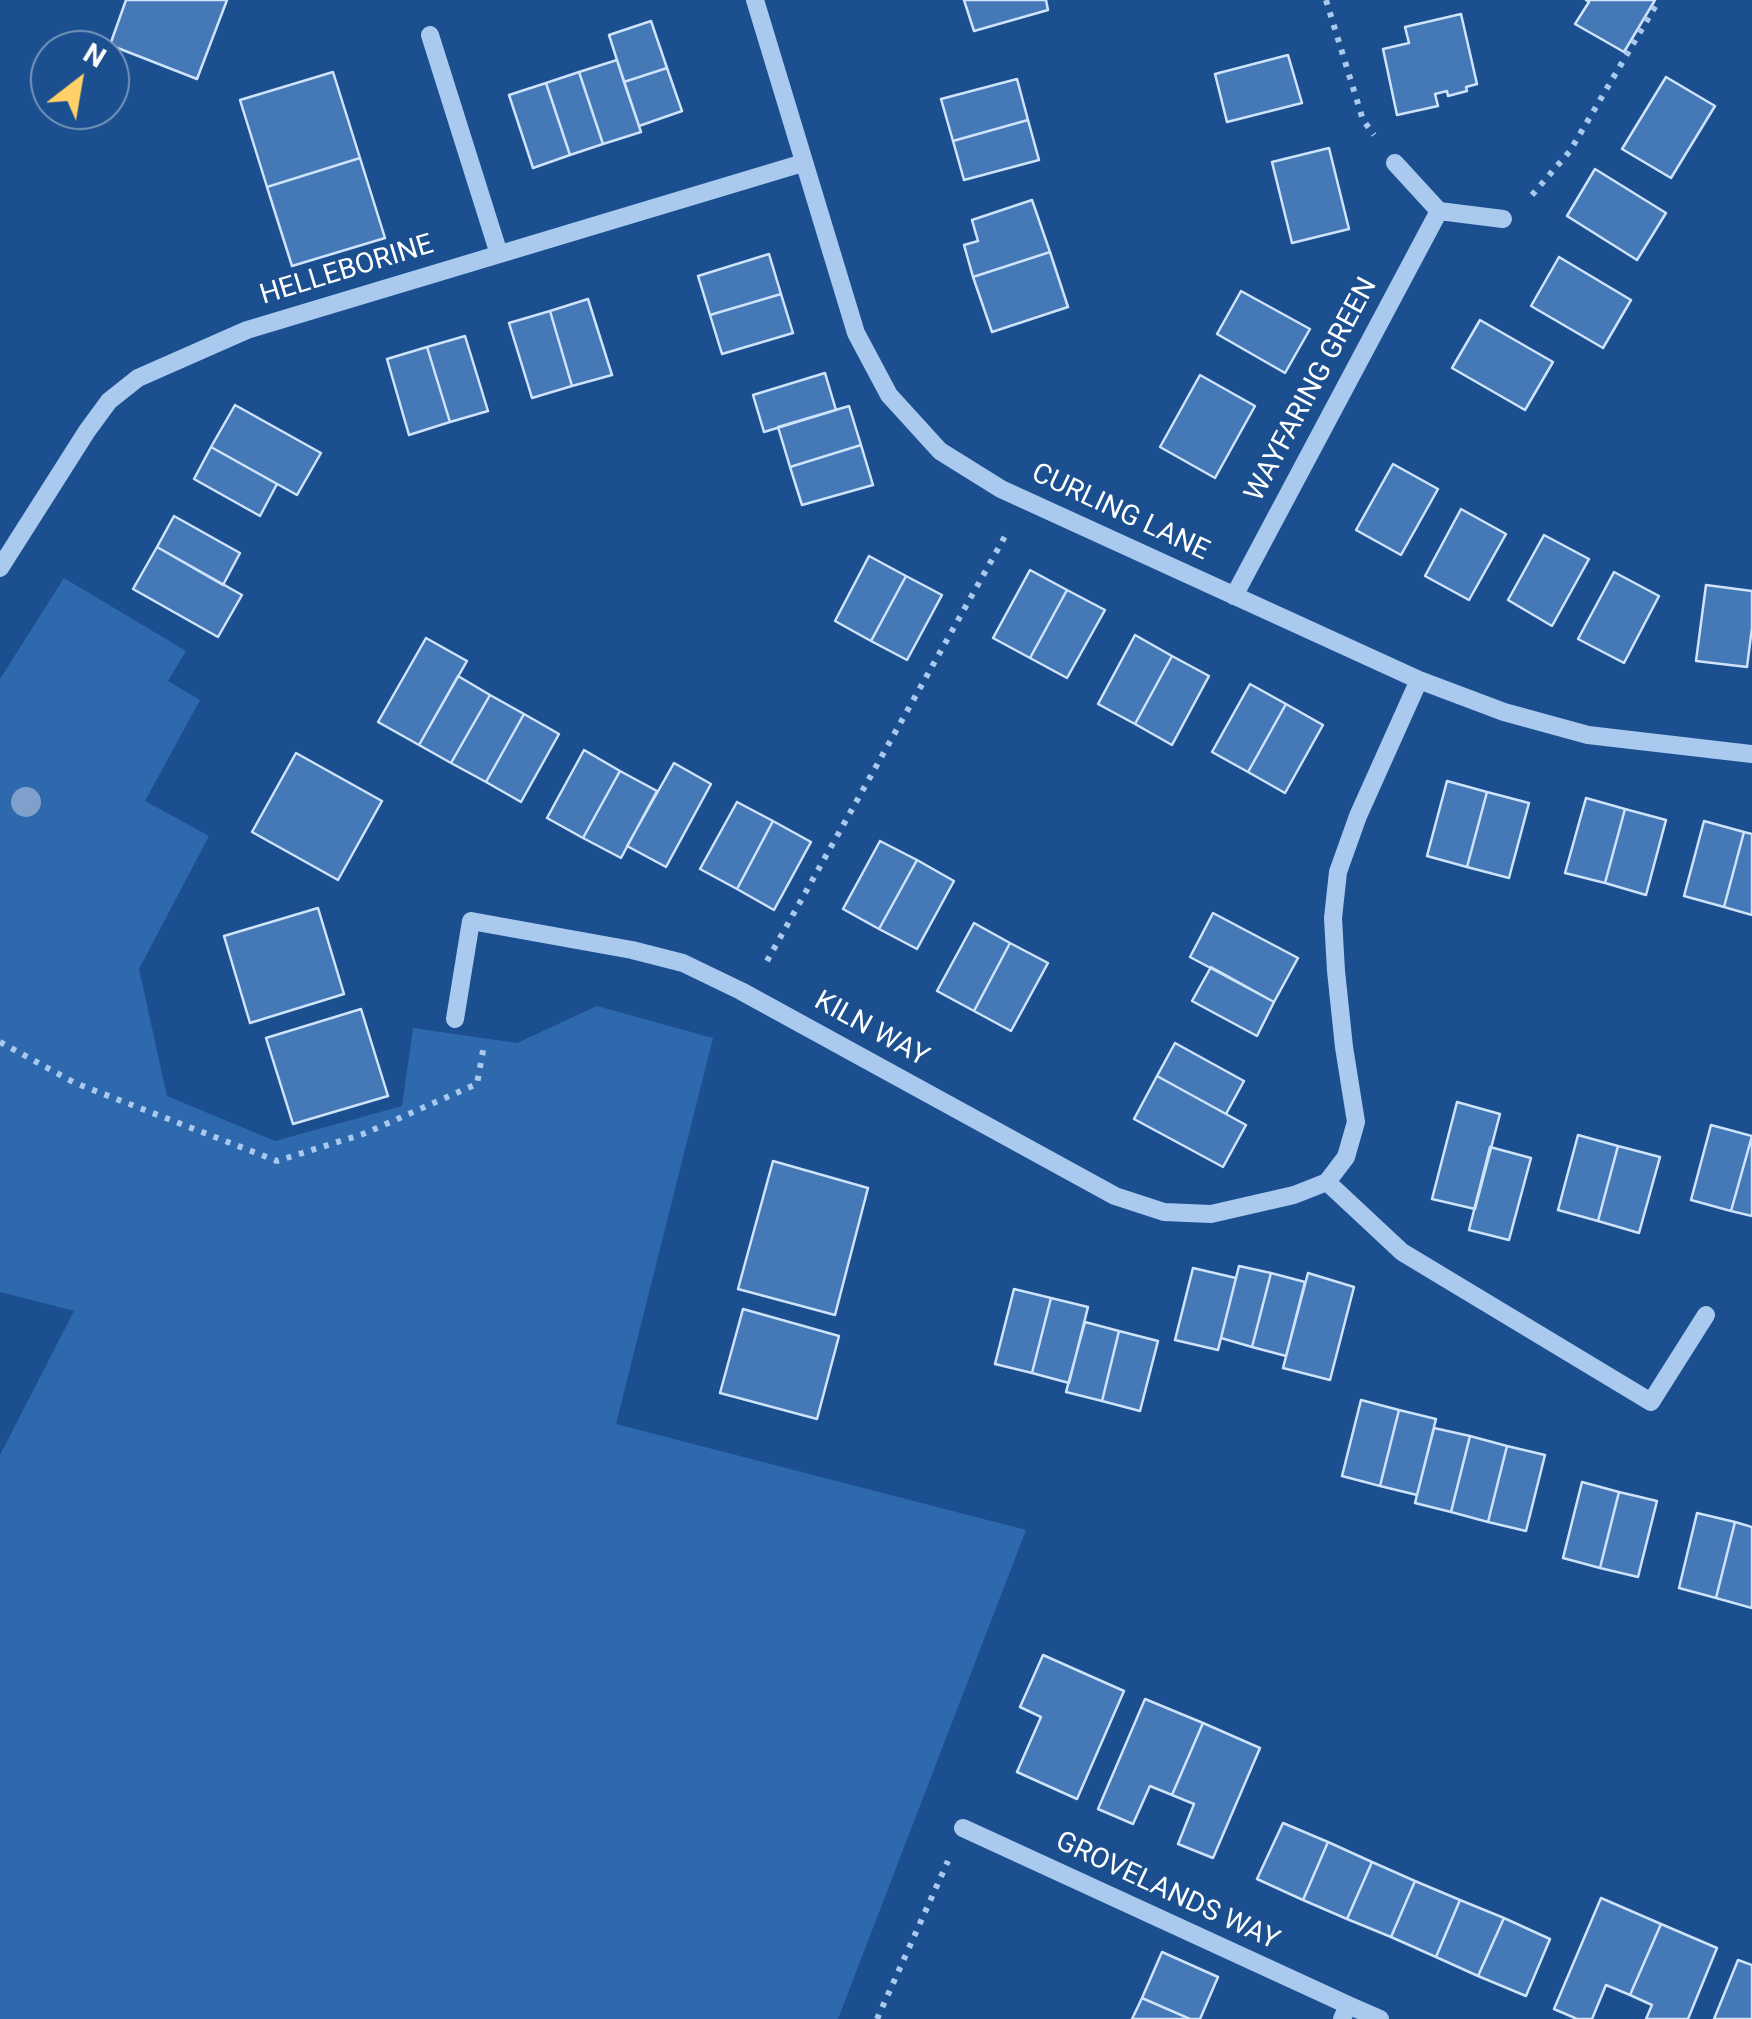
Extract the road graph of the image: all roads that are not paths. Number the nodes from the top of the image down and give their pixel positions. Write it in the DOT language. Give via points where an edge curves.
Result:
graph roads {
  1 [pos="754,0"];
  2 [pos="430,35"];
  3 [pos="1395,162"];
  4 [pos="803,163"];
  5 [pos="1439,211"];
  6 [pos="1503,220"];
  7 [pos="499,254"];
  8 [pos="0,568"];
  9 [pos="1234,596"];
  10 [pos="1418,680"];
  11 [pos="1752,754"];
  12 [pos="455,1019"];
  13 [pos="1327,1182"];
  14 [pos="1706,1315"];
  15 [pos="963,1828"];
  16 [pos="1345,2012"];
  17 [pos="1380,2019"];
  1 -- 4 [label="street, CURLING LANE"];
  2 -- 7 [label="street"];
  3 -- 5 [label="street"];
  4 -- 7 [label="street, HELLEBORINE"];
  4 -- 9 [label="street, CURLING LANE" via="856,333 889,396 940,452 1001,489"];
  5 -- 6 [label="street"];
  5 -- 9 [label="street, WAYFARING GREEN"];
  7 -- 8 [label="street, HELLEBORINE" via="247,330 138,378 109,400"];
  9 -- 10 [label="street, CURLING LANE"];
  10 -- 11 [label="street, CURLING LANE" via="1588,735"];
  10 -- 13 [label="street" via="1338,872 1336,971 1356,1122 1346,1157"];
  12 -- 13 [label="street, KILN WAY" via="470,921 632,950 683,962 741,990 1115,1196 1164,1212 1210,1214"];
  13 -- 14 [label="street" via="1402,1252 1651,1402"];
  15 -- 16 [label="street, GROVELANDS WAY"];
  16 -- 17 [label="street, GROVELANDS WAY"];
}
